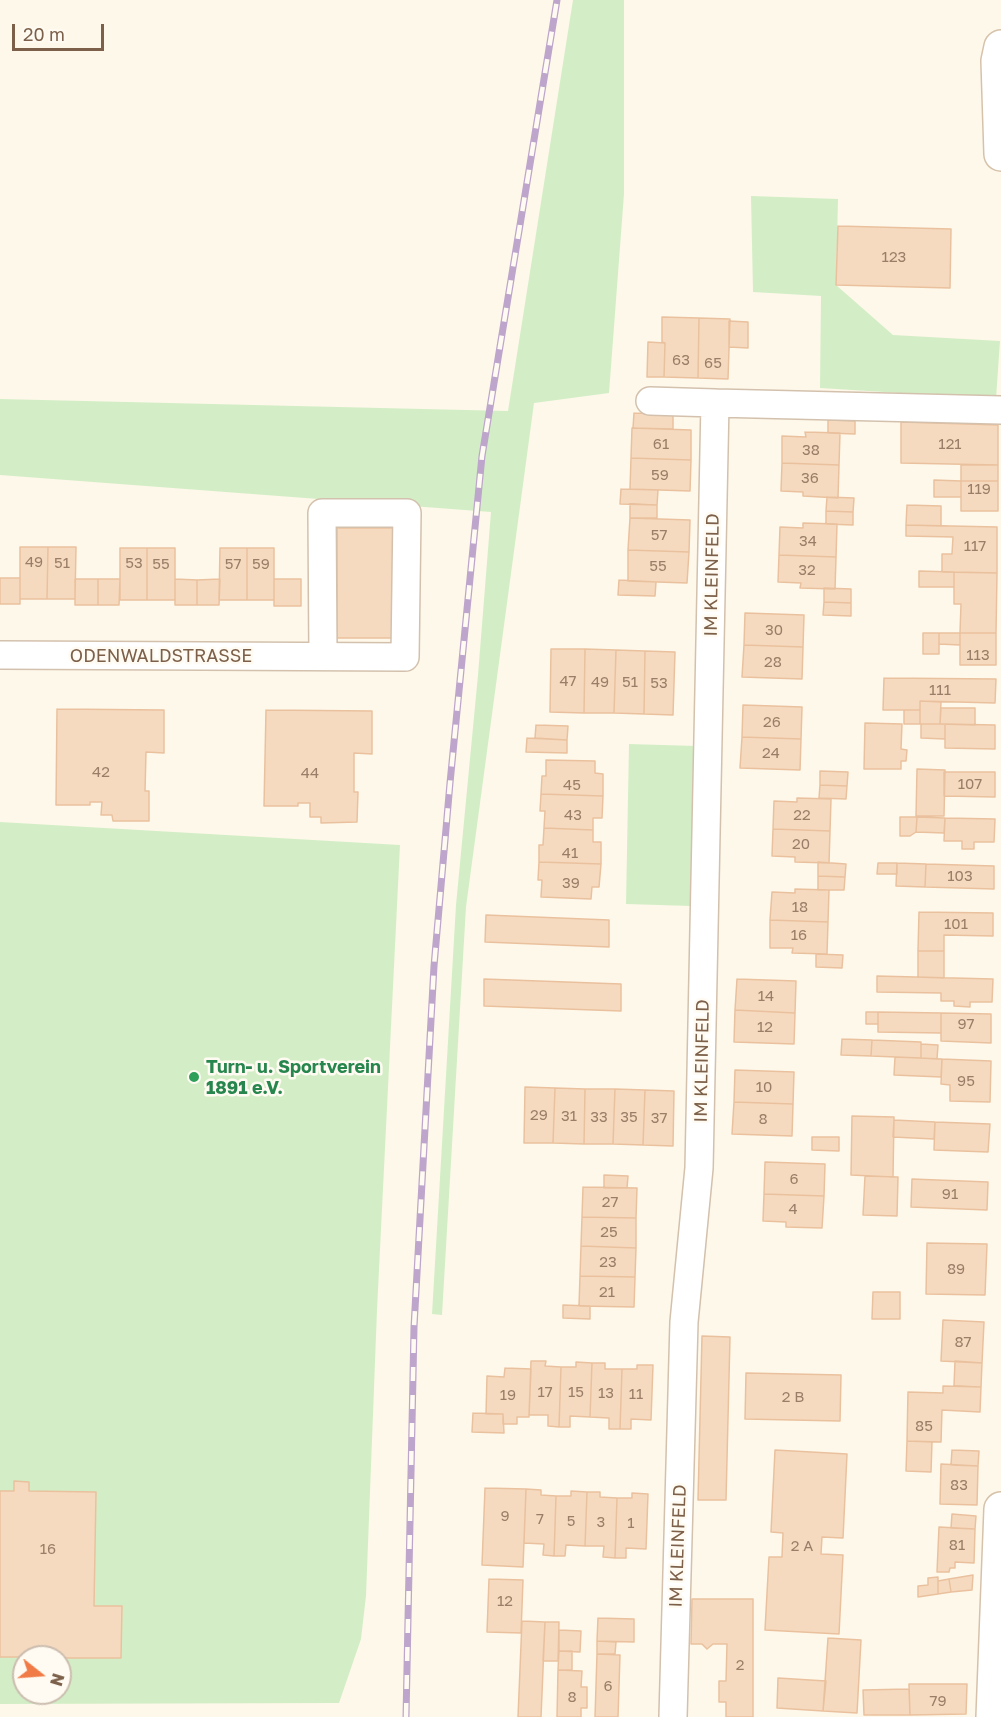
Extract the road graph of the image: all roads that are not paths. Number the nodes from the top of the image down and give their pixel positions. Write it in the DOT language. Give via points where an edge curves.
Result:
graph roads {
  1 [pos="1001,47"];
  2 [pos="1001,154"];
  3 [pos="650,401"];
  4 [pos="715,404"];
  5 [pos="1001,410"];
  6 [pos="0,655"];
  7 [pos="323,656"];
  8 [pos="1001,1509"];
  9 [pos="673,1717"];
  10 [pos="993,1717"];
  1 -- 2 [label="street"];
  3 -- 4 [label="street"];
  4 -- 5 [label="street"];
  4 -- 9 [label="street, IM KLEINFELD" via="699,1168 684,1323"];
  6 -- 7 [label="street, ODENWALDSTRASSE"];
  7 -- 7 [label="street, ODENWALDSTRASSE" via="322,513 407,513 405,657"];
  8 -- 10 [label="street"];
}
